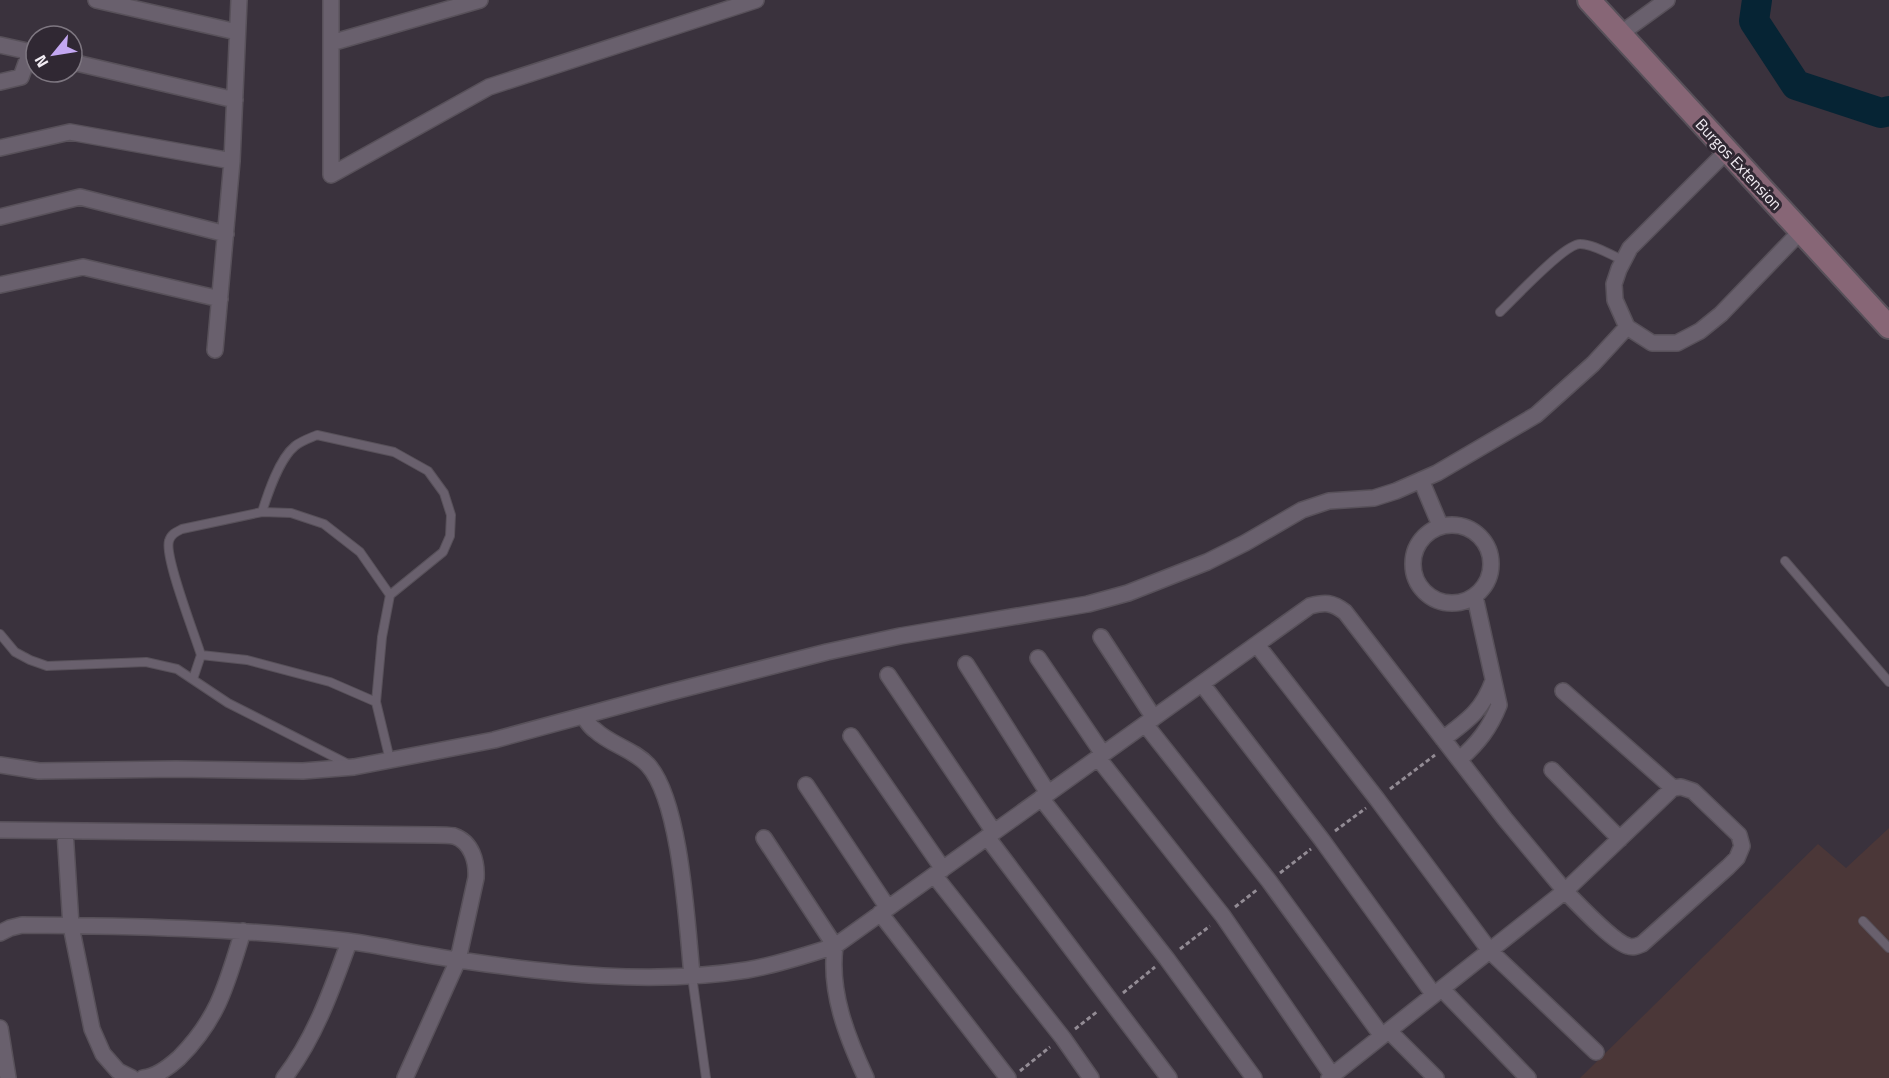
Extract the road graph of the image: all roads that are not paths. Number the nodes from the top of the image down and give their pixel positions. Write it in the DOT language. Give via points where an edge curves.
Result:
graph roads {
  1 [pos="96,0"];
  2 [pos="238,0"];
  3 [pos="331,0"];
  4 [pos="480,0"];
  5 [pos="756,0"];
  6 [pos="1589,0"];
  7 [pos="1667,0"];
  8 [pos="237,32"];
  9 [pos="1620,34"];
  10 [pos="331,43"];
  11 [pos="0,45"];
  12 [pos="24,50"];
  13 [pos="84,65"];
  14 [pos="24,71"];
  15 [pos="0,82"];
  16 [pos="235,100"];
  17 [pos="0,148"];
  18 [pos="1727,151"];
  19 [pos="232,161"];
  20 [pos="0,217"];
  21 [pos="1800,231"];
  22 [pos="226,234"];
  23 [pos="1623,260"];
  24 [pos="0,285"];
  25 [pos="220,299"];
  26 [pos="1500,312"];
  27 [pos="1627,327"];
  28 [pos="1889,327"];
  29 [pos="215,350"];
  30 [pos="1421,480"];
  31 [pos="262,512"];
  32 [pos="1440,525"];
  33 [pos="1785,561"];
  34 [pos="390,595"];
  35 [pos="1475,597"];
  36 [pos="0,634"];
  37 [pos="1101,637"];
  38 [pos="1257,645"];
  39 [pos="201,655"];
  40 [pos="1038,658"];
  41 [pos="966,664"];
  42 [pos="888,675"];
  43 [pos="193,680"];
  44 [pos="1492,681"];
  45 [pos="1889,682"];
  46 [pos="1202,684"];
  47 [pos="1563,691"];
  48 [pos="376,702"];
  49 [pos="583,716"];
  50 [pos="1149,721"];
  51 [pos="850,736"];
  52 [pos="1443,739"];
  53 [pos="1101,756"];
  54 [pos="1460,759"];
  55 [pos="390,760"];
  56 [pos="0,765"];
  57 [pos="354,767"];
  58 [pos="1552,770"];
  59 [pos="806,785"];
  60 [pos="1673,788"];
  61 [pos="1045,796"];
  62 [pos="0,830"];
  63 [pos="65,831"];
  64 [pos="991,834"];
  65 [pos="764,838"];
  66 [pos="1620,839"];
  67 [pos="939,872"];
  68 [pos="1565,891"];
  69 [pos="884,911"];
  70 [pos="1863,921"];
  71 [pos="71,926"];
  72 [pos="243,931"];
  73 [pos="0,933"];
  74 [pos="349,942"];
  75 [pos="835,946"];
  76 [pos="1889,948"];
  77 [pos="1490,951"];
  78 [pos="458,960"];
  79 [pos="692,975"];
  80 [pos="1438,992"];
  81 [pos="0,1028"];
  82 [pos="1385,1033"];
  83 [pos="1596,1052"];
  84 [pos="1337,1075"];
  85 [pos="8,1078"];
  86 [pos="132,1078"];
  87 [pos="143,1078"];
  88 [pos="284,1078"];
  89 [pos="405,1078"];
  90 [pos="706,1078"];
  91 [pos="866,1078"];
  92 [pos="1008,1078"];
  93 [pos="1091,1078"];
  94 [pos="1169,1078"];
  95 [pos="1254,1078"];
  96 [pos="1436,1078"];
  97 [pos="1528,1078"];
  1 -- 8 [label="street"];
  2 -- 8 [label="street"];
  3 -- 10 [label="street"];
  4 -- 10 [label="street"];
  5 -- 10 [label="street" via="489,87 332,175"];
  6 -- 9 [label="main road, Burgos Extension"];
  7 -- 9 [label="street"];
  8 -- 16 [label="street"];
  9 -- 18 [label="main road, Burgos Extension"];
  11 -- 12 [label="street"];
  13 -- 16 [label="street"];
  14 -- 15 [label="street" via="21,77"];
  16 -- 19 [label="street"];
  17 -- 19 [label="street" via="70,132"];
  18 -- 21 [label="main road, Burgos Extension"];
  18 -- 23 [label="street" via="1630,248"];
  19 -- 22 [label="street"];
  20 -- 22 [label="street" via="80,197"];
  21 -- 27 [label="street" via="1700,331 1677,343 1652,343"];
  21 -- 28 [label="main road, Burgos Extension"];
  22 -- 25 [label="street"];
  23 -- 26 [label="lane" via="1590,245 1578,244 1563,251"];
  23 -- 27 [label="street" via="1614,284 1615,300"];
  24 -- 25 [label="street" via="83,267"];
  25 -- 29 [label="street"];
  27 -- 30 [label="street" via="1536,415"];
  30 -- 32 [label="street"];
  30 -- 49 [label="street" via="1374,498 1329,501 1302,510 1207,562 1118,596 827,652"];
  31 -- 34 [label="lane" via="291,513 324,524 360,552"];
  31 -- 34 [label="lane" via="283,462 294,447 317,435 394,452 428,471 444,494 450,536 443,552"];
  31 -- 39 [label="lane" via="172,534 168,544 171,563"];
  32 -- 35 [label="street" via="1471,528 1488,547 1492,568 1487,584"];
  32 -- 35 [label="street" via="1422,537 1414,551 1416,582 1437,601 1453,604"];
  33 -- 45 [label="lane"];
  34 -- 48 [label="lane"];
  35 -- 44 [label="street"];
  36 -- 43 [label="lane" via="15,652 47,666 146,662 177,669"];
  37 -- 50 [label="street"];
  38 -- 46 [label="street"];
  38 -- 52 [label="street" via="1310,606 1334,603"];
  38 -- 77 [label="street"];
  39 -- 43 [label="lane"];
  39 -- 48 [label="lane" via="248,660 330,682"];
  40 -- 53 [label="street"];
  41 -- 61 [label="street"];
  42 -- 64 [label="street"];
  43 -- 57 [label="lane" via="228,703"];
  44 -- 52 [label="street" via="1481,706"];
  44 -- 54 [label="street" via="1499,705 1493,720 1478,743"];
  46 -- 50 [label="street"];
  46 -- 80 [label="street"];
  47 -- 60 [label="street"];
  48 -- 55 [label="lane"];
  49 -- 55 [label="street" via="438,753"];
  49 -- 79 [label="street" via="594,730 650,767 659,783 676,840"];
  50 -- 53 [label="street"];
  50 -- 82 [label="street"];
  51 -- 67 [label="street"];
  52 -- 54 [label="street"];
  53 -- 61 [label="street"];
  53 -- 84 [label="street"];
  54 -- 68 [label="street"];
  55 -- 57 [label="street"];
  56 -- 57 [label="street" via="39,771 303,771"];
  58 -- 66 [label="street"];
  59 -- 69 [label="street"];
  60 -- 66 [label="street"];
  60 -- 68 [label="street" via="1693,791 1739,835 1742,846 1728,867 1637,946 1622,944"];
  61 -- 64 [label="street"];
  61 -- 95 [label="street"];
  62 -- 63 [label="street"];
  63 -- 71 [label="street"];
  63 -- 78 [label="street" via="454,836 463,841 477,864"];
  64 -- 67 [label="street"];
  64 -- 94 [label="street"];
  65 -- 75 [label="street"];
  66 -- 68 [label="street"];
  67 -- 69 [label="street"];
  67 -- 93 [label="street"];
  68 -- 77 [label="street"];
  69 -- 75 [label="street"];
  69 -- 92 [label="street"];
  70 -- 76 [label="lane"];
  71 -- 72 [label="street"];
  71 -- 73 [label="street" via="22,925"];
  71 -- 86 [label="street" via="92,1029 103,1054 118,1071"];
  72 -- 74 [label="street"];
  72 -- 87 [label="street" via="214,1015 194,1043 172,1064"];
  74 -- 78 [label="street"];
  74 -- 88 [label="street" via="332,991 297,1062"];
  75 -- 79 [label="street" via="766,966"];
  75 -- 91 [label="street" via="839,1007"];
  77 -- 80 [label="street"];
  77 -- 83 [label="street"];
  78 -- 79 [label="street" via="568,974 631,978"];
  78 -- 89 [label="street"];
  79 -- 90 [label="lane"];
  80 -- 82 [label="street"];
  80 -- 97 [label="street"];
  81 -- 85 [label="street"];
  82 -- 84 [label="street"];
  82 -- 96 [label="street"];
}
